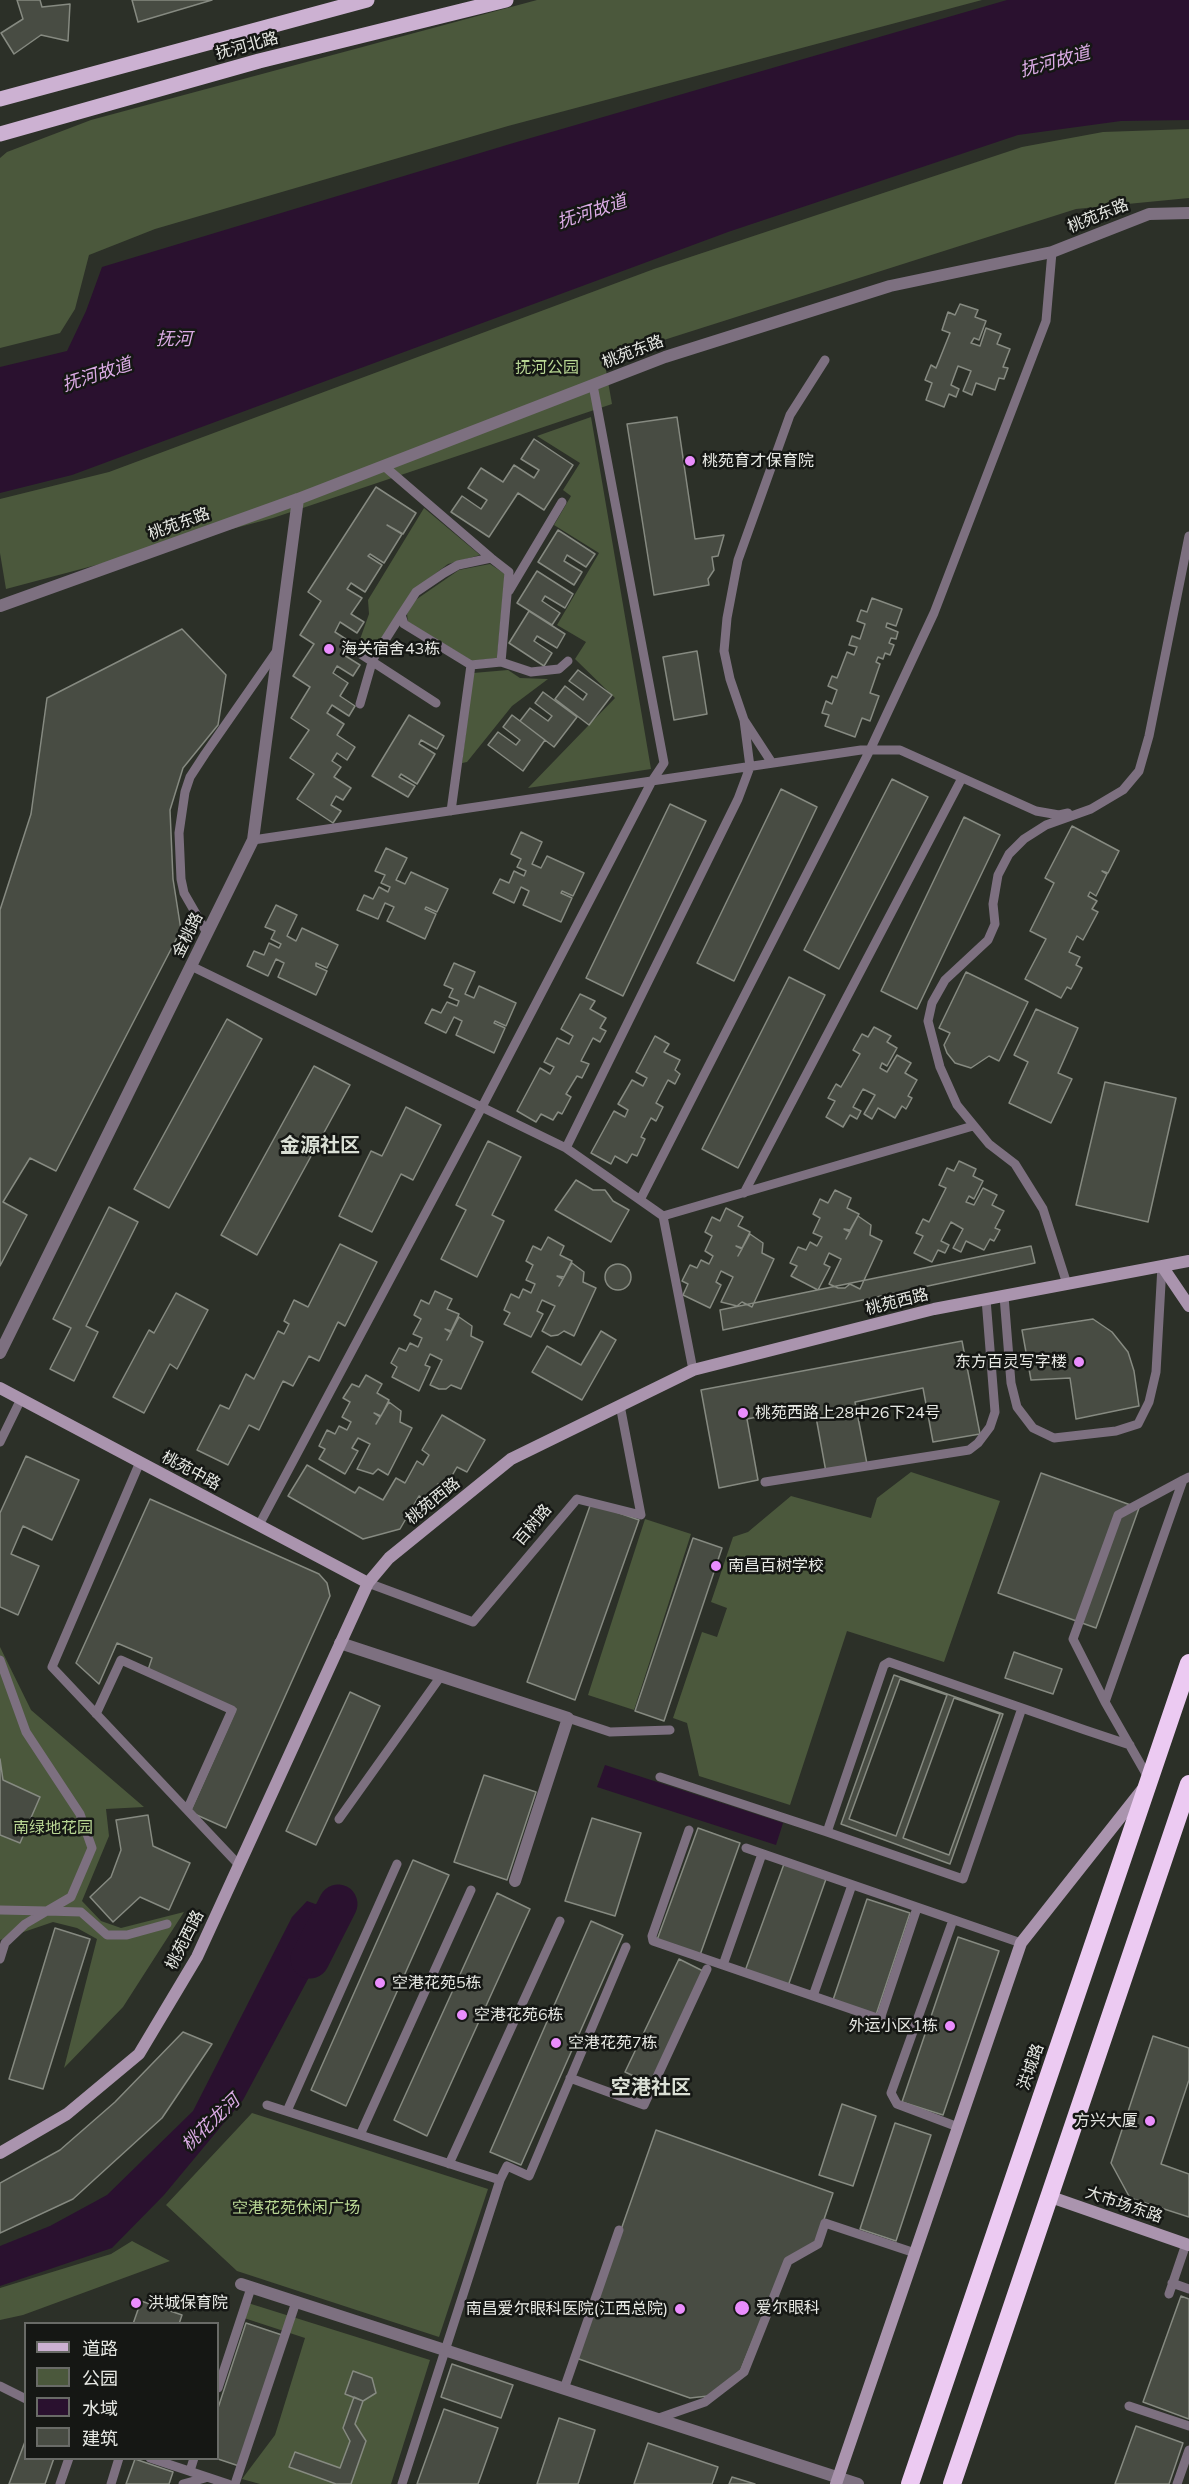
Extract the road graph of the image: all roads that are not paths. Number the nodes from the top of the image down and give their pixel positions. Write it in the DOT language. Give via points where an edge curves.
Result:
graph roads {
  1 [pos="367,0"];
  2 [pos="506,0"];
  3 [pos="0,99"];
  4 [pos="4,134"];
  5 [pos="1189,213"];
  6 [pos="1052,252"];
  7 [pos="825,360"];
  8 [pos="593,385"];
  9 [pos="384,466"];
  10 [pos="298,500"];
  11 [pos="562,502"];
  12 [pos="1189,536"];
  13 [pos="491,558"];
  14 [pos="508,593"];
  15 [pos="0,606"];
  16 [pos="401,615"];
  17 [pos="278,650"];
  18 [pos="356,651"];
  19 [pos="568,661"];
  20 [pos="373,662"];
  21 [pos="501,662"];
  22 [pos="471,665"];
  23 [pos="436,703"];
  24 [pos="360,704"];
  25 [pos="744,720"];
  26 [pos="870,750"];
  27 [pos="772,763"];
  28 [pos="750,767"];
  29 [pos="962,778"];
  30 [pos="652,781"];
  31 [pos="1091,809"];
  32 [pos="451,811"];
  33 [pos="253,840"];
  34 [pos="207,933"];
  35 [pos="191,966"];
  36 [pos="482,1107"];
  37 [pos="973,1126"];
  38 [pos="566,1148"];
  39 [pos="744,1192"];
  40 [pos="640,1200"];
  41 [pos="663,1216"];
  42 [pos="1189,1261"];
  43 [pos="1162,1266"];
  44 [pos="1067,1284"];
  45 [pos="1004,1296"];
  46 [pos="986,1299"];
  47 [pos="1189,1306"];
  48 [pos="0,1353"];
  49 [pos="693,1370"];
  50 [pos="0,1388"];
  51 [pos="21,1399"];
  52 [pos="620,1405"];
  53 [pos="0,1442"];
  54 [pos="140,1462"];
  55 [pos="1186,1479"];
  56 [pos="765,1482"];
  57 [pos="258,1525"];
  58 [pos="368,1582"];
  59 [pos="340,1643"];
  60 [pos="0,1660"];
  61 [pos="1189,1663"];
  62 [pos="441,1676"];
  63 [pos="1105,1702"];
  64 [pos="1022,1708"];
  65 [pos="96,1714"];
  66 [pos="568,1718"];
  67 [pos="670,1730"];
  68 [pos="1130,1745"];
  69 [pos="660,1778"];
  70 [pos="1149,1780"];
  71 [pos="1189,1784"];
  72 [pos="187,1810"];
  73 [pos="339,1818"];
  74 [pos="689,1830"];
  75 [pos="827,1832"];
  76 [pos="746,1848"];
  77 [pos="762,1854"];
  78 [pos="397,1864"];
  79 [pos="239,1865"];
  80 [pos="515,1881"];
  81 [pos="852,1885"];
  82 [pos="471,1890"];
  83 [pos="917,1908"];
  84 [pos="0,1910"];
  85 [pos="47,1911"];
  86 [pos="953,1920"];
  87 [pos="560,1921"];
  88 [pos="167,1924"];
  89 [pos="1021,1943"];
  90 [pos="626,1947"];
  91 [pos="0,1959"];
  92 [pos="723,1965"];
  93 [pos="707,1969"];
  94 [pos="813,1996"];
  95 [pos="880,2019"];
  96 [pos="912,2030"];
  97 [pos="570,2078"];
  98 [pos="267,2104"];
  99 [pos="286,2111"];
  100 [pos="958,2127"];
  101 [pos="360,2134"];
  102 [pos="0,2153"];
  103 [pos="449,2164"];
  104 [pos="500,2180"];
  105 [pos="1048,2196"];
  106 [pos="619,2230"];
  107 [pos="1187,2244"];
  108 [pos="915,2253"];
  109 [pos="1172,2283"];
  110 [pos="246,2286"];
  111 [pos="1189,2289"];
  112 [pos="1169,2294"];
  113 [pos="296,2302"];
  114 [pos="445,2350"];
  115 [pos="219,2384"];
  116 [pos="0,2386"];
  117 [pos="564,2389"];
  118 [pos="24,2398"];
  119 [pos="1129,2406"];
  120 [pos="656,2419"];
  121 [pos="1189,2426"];
  122 [pos="1189,2450"];
  123 [pos="68,2460"];
  124 [pos="118,2460"];
  125 [pos="156,2460"];
  126 [pos="193,2460"];
  127 [pos="190,2471"];
  128 [pos="206,2480"];
  129 [pos="837,2481"];
  130 [pos="60,2484"];
  131 [pos="111,2484"];
  132 [pos="183,2484"];
  133 [pos="228,2484"];
  134 [pos="236,2484"];
  135 [pos="402,2484"];
  136 [pos="858,2484"];
  137 [pos="910,2484"];
  138 [pos="952,2484"];
  139 [pos="1177,2484"];
  1 -- 3 [label="main road, 抚河北路"];
  2 -- 4 [label="main road, 抚河北路" via="259,61"];
  5 -- 6 [label="street, 桃苑东路" via="1149,214"];
  6 -- 8 [label="street, 桃苑东路" via="890,286 665,357"];
  6 -- 26 [label="lane" via="1046,321 934,613"];
  7 -- 25 [label="lane" via="790,415 738,560 724,651"];
  8 -- 9 [label="street, 桃苑东路"];
  8 -- 30 [label="lane" via="664,763"];
  9 -- 10 [label="street, 桃苑东路"];
  9 -- 13 [label="lane"];
  10 -- 15 [label="street, 桃苑东路"];
  10 -- 17 [label="street, 金桃路"];
  11 -- 14 [label="lane"];
  12 -- 31 [label="lane" via="1139,771 1123,790"];
  13 -- 14 [label="lane" via="509,572"];
  13 -- 16 [label="lane" via="458,565 444,573 417,592"];
  14 -- 21 [label="lane"];
  16 -- 20 [label="lane"];
  16 -- 22 [label="lane" via="404,624"];
  17 -- 33 [label="street, 金桃路"];
  17 -- 34 [label="lane" via="200,762 185,792 179,833 181,879 184,893"];
  18 -- 20 [label="lane"];
  19 -- 21 [label="lane" via="559,669 531,672"];
  20 -- 23 [label="lane"];
  20 -- 24 [label="lane"];
  21 -- 22 [label="lane"];
  22 -- 32 [label="lane"];
  25 -- 27 [label="lane"];
  25 -- 28 [label="lane"];
  26 -- 27 [label="lane"];
  26 -- 29 [label="lane" via="900,750"];
  26 -- 40 [label="lane"];
  27 -- 28 [label="lane"];
  28 -- 30 [label="lane"];
  28 -- 38 [label="lane" via="738,799"];
  29 -- 31 [label="lane" via="1036,811 1059,815"];
  29 -- 39 [label="lane"];
  30 -- 32 [label="lane"];
  30 -- 36 [label="lane"];
  31 -- 37 [label="lane" via="1046,825 1010,854 998,875 993,904 995,924 988,940 945,980 932,1003 928,1021 931,1041 957,1105"];
  32 -- 33 [label="lane"];
  33 -- 34 [label="street, 金桃路"];
  34 -- 35 [label="street, 金桃路"];
  35 -- 36 [label="lane"];
  35 -- 48 [label="street, 金桃路"];
  36 -- 38 [label="lane"];
  36 -- 57 [label="lane"];
  37 -- 39 [label="lane"];
  37 -- 44 [label="lane" via="1015,1164 1043,1209"];
  38 -- 40 [label="lane"];
  39 -- 41 [label="lane"];
  40 -- 41 [label="lane"];
  41 -- 49 [label="lane"];
  42 -- 43 [label="street, 桃苑西路"];
  43 -- 44 [label="street, 桃苑西路"];
  43 -- 45 [label="lane" via="1156,1372 1149,1402 1138,1424 1116,1431 1054,1438 1034,1428 1017,1407 1011,1383"];
  43 -- 47 [label="street"];
  44 -- 45 [label="street, 桃苑西路"];
  45 -- 46 [label="street, 桃苑西路"];
  46 -- 49 [label="street, 桃苑西路"];
  46 -- 56 [label="lane" via="995,1412 978,1443 969,1450"];
  49 -- 52 [label="street, 桃苑西路"];
  50 -- 51 [label="street, 桃苑中路"];
  51 -- 53 [label="lane"];
  51 -- 54 [label="street, 桃苑中路"];
  52 -- 58 [label="street, 桃苑西路" via="511,1459 389,1558"];
  52 -- 58 [label="lane, 百树路" via="641,1515 577,1499 473,1622"];
  54 -- 57 [label="street, 桃苑中路"];
  54 -- 65 [label="lane" via="52,1667"];
  55 -- 63 [label="lane"];
  55 -- 63 [label="lane" via="1118,1515 1073,1639"];
  57 -- 58 [label="street, 桃苑中路"];
  58 -- 59 [label="street, 桃苑西路"];
  59 -- 62 [label="street"];
  59 -- 79 [label="street, 桃苑西路"];
  60 -- 85 [label="lane" via="26,1732 80,1814 92,1848 71,1897"];
  61 -- 70 [label="highway, 洪城路"];
  62 -- 66 [label="street"];
  62 -- 73 [label="lane"];
  63 -- 68 [label="lane"];
  64 -- 68 [label="lane"];
  64 -- 75 [label="lane" via="889,1662 884,1665"];
  64 -- 75 [label="lane" via="963,1879"];
  65 -- 72 [label="lane"];
  65 -- 72 [label="lane" via="121,1660 232,1710"];
  66 -- 67 [label="lane" via="610,1732"];
  66 -- 80 [label="street"];
  68 -- 70 [label="lane"];
  69 -- 75 [label="lane"];
  70 -- 89 [label="street"];
  70 -- 137 [label="highway, 洪城路"];
  71 -- 105 [label="highway"];
  72 -- 79 [label="lane"];
  74 -- 92 [label="lane" via="652,1939"];
  76 -- 77 [label="lane"];
  77 -- 81 [label="lane"];
  77 -- 92 [label="lane"];
  78 -- 99 [label="lane"];
  79 -- 102 [label="street, 桃苑西路" via="197,1958 139,2054 67,2114"];
  81 -- 83 [label="lane"];
  81 -- 94 [label="lane"];
  82 -- 101 [label="lane"];
  83 -- 86 [label="lane"];
  83 -- 95 [label="lane"];
  84 -- 85 [label="lane"];
  85 -- 88 [label="lane" via="81,1912 107,1935 127,1935"];
  85 -- 91 [label="lane" via="5,1943"];
  86 -- 89 [label="lane"];
  86 -- 96 [label="lane"];
  87 -- 103 [label="lane"];
  89 -- 100 [label="street"];
  90 -- 97 [label="lane"];
  92 -- 94 [label="lane"];
  93 -- 97 [label="lane" via="644,2105"];
  94 -- 95 [label="lane"];
  95 -- 96 [label="lane"];
  96 -- 100 [label="lane" via="891,2093 897,2104"];
  97 -- 104 [label="lane" via="529,2176 507,2166"];
  98 -- 99 [label="lane"];
  99 -- 101 [label="lane"];
  100 -- 108 [label="street"];
  101 -- 103 [label="lane"];
  103 -- 104 [label="lane"];
  104 -- 114 [label="lane"];
  105 -- 107 [label="street, 大市场东路"];
  105 -- 138 [label="highway"];
  106 -- 117 [label="lane"];
  107 -- 109 [label="lane"];
  108 -- 120 [label="lane" via="825,2223 818,2244 788,2261 744,2372 705,2402"];
  108 -- 129 [label="street"];
  109 -- 111 [label="lane"];
  109 -- 112 [label="lane"];
  110 -- 113 [label="street"];
  110 -- 115 [label="lane"];
  113 -- 114 [label="street"];
  113 -- 134 [label="lane"];
  114 -- 117 [label="street"];
  114 -- 135 [label="lane"];
  116 -- 118 [label="lane"];
  117 -- 120 [label="street"];
  119 -- 121 [label="lane"];
  120 -- 129 [label="street"];
  122 -- 139 [label="lane"];
  123 -- 130 [label="lane"];
  124 -- 131 [label="lane"];
  125 -- 127 [label="lane"];
  126 -- 127 [label="lane"];
  127 -- 128 [label="lane"];
  128 -- 132 [label="lane"];
  128 -- 133 [label="lane"];
  129 -- 136 [label="street"];
}
